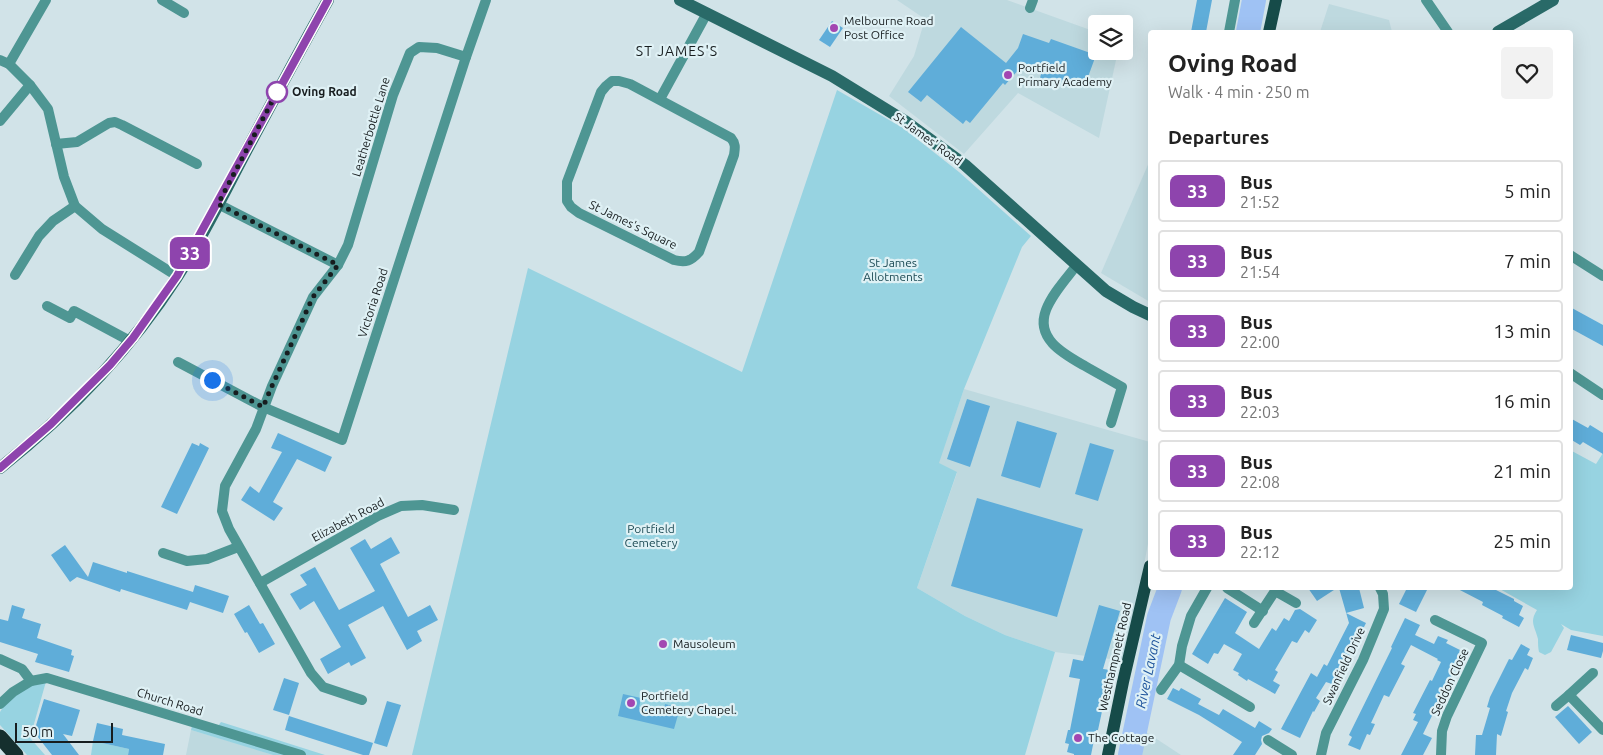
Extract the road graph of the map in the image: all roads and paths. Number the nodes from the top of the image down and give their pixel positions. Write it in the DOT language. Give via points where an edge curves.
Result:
graph roads {
  1 [pos="46,0"];
  2 [pos="162,0"];
  3 [pos="328,0"];
  4 [pos="486,0"];
  5 [pos="680,0"];
  6 [pos="1235,0"];
  7 [pos="1276,0"];
  8 [pos="1426,0"];
  9 [pos="1553,0"];
  10 [pos="184,13"];
  11 [pos="707,13"];
  12 [pos="1229,30"];
  13 [pos="1269,30"];
  14 [pos="1447,30"];
  15 [pos="1501,30"];
  16 [pos="466,57"];
  17 [pos="4,62"];
  18 [pos="30,85"];
  19 [pos="660,99"];
  20 [pos="0,122"];
  21 [pos="56,144"];
  22 [pos="197,164"];
  23 [pos="218,204"];
  24 [pos="75,206"];
  25 [pos="1573,257"];
  26 [pos="338,265"];
  27 [pos="1076,266"];
  28 [pos="15,275"];
  29 [pos="177,276"];
  30 [pos="1603,276"];
  31 [pos="46,306"];
  32 [pos="1148,314"];
  33 [pos="130,341"];
  34 [pos="178,362"];
  35 [pos="1573,375"];
  36 [pos="1603,395"];
  37 [pos="263,407"];
  38 [pos="1111,423"];
  39 [pos="0,468"];
  40 [pos="454,510"];
  41 [pos="238,547"];
  42 [pos="163,553"];
  43 [pos="1148,575"];
  44 [pos="260,583"];
  45 [pos="1206,590"];
  46 [pos="1230,590"];
  47 [pos="1381,590"];
  48 [pos="1296,603"];
  49 [pos="1263,611"];
  50 [pos="1435,620"];
  51 [pos="1254,623"];
  52 [pos="0,659"];
  53 [pos="1179,665"];
  54 [pos="1593,673"];
  55 [pos="31,681"];
  56 [pos="1161,690"];
  57 [pos="1569,694"];
  58 [pos="362,700"];
  59 [pos="0,704"];
  60 [pos="1556,706"];
  61 [pos="1250,708"];
  62 [pos="1603,730"];
  63 [pos="0,737"];
  64 [pos="1268,740"];
  65 [pos="16,755"];
  66 [pos="301,755"];
  67 [pos="1108,755"];
  68 [pos="1292,755"];
  69 [pos="1321,755"];
  70 [pos="1441,755"];
  1 -- 17 [label="street"];
  2 -- 10 [label="street"];
  3 -- 23 [label="main road"];
  4 -- 16 [label="street, Victoria Road"];
  5 -- 11 [label="main road, St James' Road"];
  6 -- 12 [label="street"];
  7 -- 13 [label="main road"];
  8 -- 14 [label="street"];
  9 -- 15 [label="main road"];
  11 -- 19 [label="street"];
  11 -- 27 [label="main road, St James' Road" via="832,76 906,121 965,165"];
  16 -- 26 [label="street, Leatherbottle Lane" via="437,48 419,47 410,53 393,95 354,230"];
  16 -- 37 [label="street, Victoria Road" via="342,440"];
  17 -- 18 [label="street"];
  18 -- 20 [label="street"];
  18 -- 21 [label="street" via="48,109"];
  19 -- 19 [label="street, St James's Square" via="731,138 735,147 699,252 688,262 674,260 579,213 567,201 567,182 606,86 612,81 619,81"];
  21 -- 22 [label="street" via="78,142 115,122"];
  21 -- 24 [label="street"];
  23 -- 26 [label="street"];
  23 -- 29 [label="main road"];
  24 -- 28 [label="street" via="53,221 39,236"];
  24 -- 29 [label="street" via="102,229"];
  25 -- 30 [label="street"];
  26 -- 37 [label="street, Leatherbottle Lane" via="313,297"];
  27 -- 32 [label="main road, St James' Road" via="1106,291"];
  27 -- 38 [label="street" via="1051,299 1043,324 1048,339 1057,349 1122,387"];
  29 -- 33 [label="main road"];
  31 -- 33 [label="street" via="70,318 74,311"];
  33 -- 39 [label="main road" via="68,408"];
  34 -- 37 [label="street, Victoria Road"];
  35 -- 36 [label="street"];
  37 -- 41 [label="street" via="256,429 225,486 222,511"];
  40 -- 44 [label="street, Elizabeth Road" via="422,505 401,506"];
  41 -- 42 [label="street" via="207,559 187,561"];
  41 -- 44 [label="street"];
  43 -- 67 [label="main road, Westhampnett Road"];
  44 -- 58 [label="street" via="311,673 323,687"];
  45 -- 53 [label="street" via="1191,616"];
  46 -- 49 [label="street"];
  47 -- 69 [label="street, Swanfield Drive" via="1384,609 1363,660 1326,733"];
  48 -- 49 [label="street" via="1275,591"];
  49 -- 51 [label="street"];
  50 -- 70 [label="street, Seddon Close" via="1482,643 1447,716 1442,732"];
  52 -- 55 [label="street" via="22,669"];
  53 -- 56 [label="street"];
  53 -- 61 [label="street"];
  54 -- 57 [label="street"];
  55 -- 59 [label="street"];
  55 -- 66 [label="street, Church Road" via="47,678"];
  57 -- 60 [label="street"];
  57 -- 62 [label="street"];
  63 -- 65 [label="highway"];
  64 -- 68 [label="street"];
}
